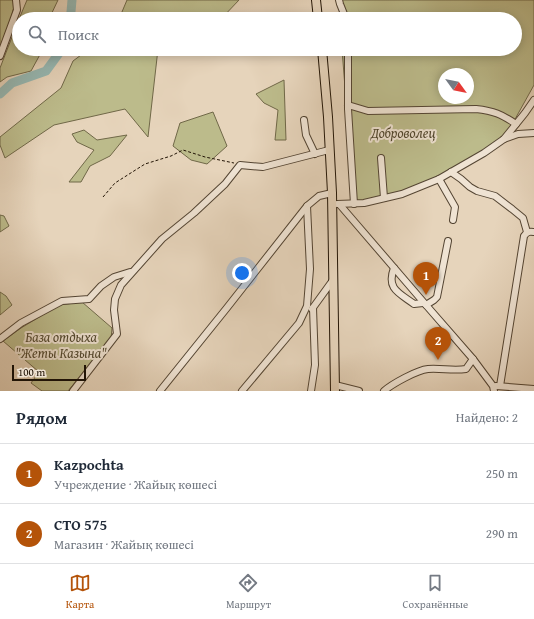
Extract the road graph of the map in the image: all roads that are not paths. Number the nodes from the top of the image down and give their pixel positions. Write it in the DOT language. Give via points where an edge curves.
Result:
graph roads {
  1 [pos="16,0"];
  2 [pos="316,0"];
  3 [pos="339,0"];
  4 [pos="16,12"];
  5 [pos="317,12"];
  6 [pos="343,12"];
  7 [pos="12,24"];
  8 [pos="0,56"];
  9 [pos="323,56"];
  10 [pos="348,56"];
  11 [pos="534,100"];
  12 [pos="348,105"];
  13 [pos="304,120"];
  14 [pos="516,124"];
  15 [pos="534,133"];
  16 [pos="504,139"];
  17 [pos="330,150"];
  18 [pos="315,154"];
  19 [pos="381,158"];
  20 [pos="451,172"];
  21 [pos="439,179"];
  22 [pos="332,193"];
  23 [pos="384,198"];
  24 [pos="336,204"];
  25 [pos="354,204"];
  26 [pos="307,206"];
  27 [pos="453,220"];
  28 [pos="527,232"];
  29 [pos="534,232"];
  30 [pos="448,240"];
  31 [pos="394,268"];
  32 [pos="132,272"];
  33 [pos="333,280"];
  34 [pos="424,304"];
  35 [pos="313,308"];
  36 [pos="299,323"];
  37 [pos="0,339"];
  38 [pos="473,359"];
  39 [pos="335,388"];
  40 [pos="496,388"];
  41 [pos="534,389"];
  42 [pos="74,391"];
  43 [pos="160,391"];
  44 [pos="242,391"];
  45 [pos="311,391"];
  46 [pos="359,391"];
  47 [pos="384,391"];
  1 -- 4 [label="street"];
  2 -- 5 [label="main road"];
  3 -- 6 [label="street"];
  7 -- 8 [label="street"];
  9 -- 17 [label="main road"];
  10 -- 12 [label="street"];
  11 -- 14 [label="street"];
  12 -- 14 [label="street" via="368,111 489,110"];
  12 -- 25 [label="street"];
  13 -- 18 [label="street" via="306,135"];
  14 -- 16 [label="street"];
  15 -- 16 [label="street" via="518,134"];
  16 -- 20 [label="street"];
  17 -- 18 [label="street"];
  17 -- 22 [label="main road"];
  18 -- 32 [label="street" via="263,167 240,165 225,184 162,239"];
  19 -- 23 [label="street"];
  20 -- 21 [label="street"];
  20 -- 28 [label="street" via="470,187 494,196 518,214 523,218"];
  21 -- 23 [label="street" via="402,194"];
  21 -- 27 [label="street" via="455,207"];
  22 -- 24 [label="main road"];
  22 -- 26 [label="street" via="319,196"];
  23 -- 25 [label="street"];
  24 -- 25 [label="street"];
  24 -- 31 [label="street"];
  24 -- 33 [label="main road"];
  26 -- 36 [label="street" via="310,269 307,306"];
  26 -- 43 [label="street"];
  28 -- 29 [label="street"];
  28 -- 40 [label="street" via="524,236"];
  30 -- 34 [label="street" via="437,297"];
  31 -- 34 [label="street"];
  31 -- 34 [label="street" via="394,290 414,304"];
  32 -- 37 [label="street" via="114,277 89,299 62,301 21,323"];
  32 -- 42 [label="street" via="121,285 115,299 117,334"];
  33 -- 35 [label="street"];
  33 -- 39 [label="main road"];
  34 -- 38 [label="street"];
  35 -- 36 [label="street"];
  35 -- 45 [label="street" via="315,365"];
  36 -- 44 [label="street"];
  38 -- 40 [label="street"];
  38 -- 47 [label="street" via="466,369 427,369 389,386"];
  39 -- 46 [label="street"];
  40 -- 41 [label="street"];
}
